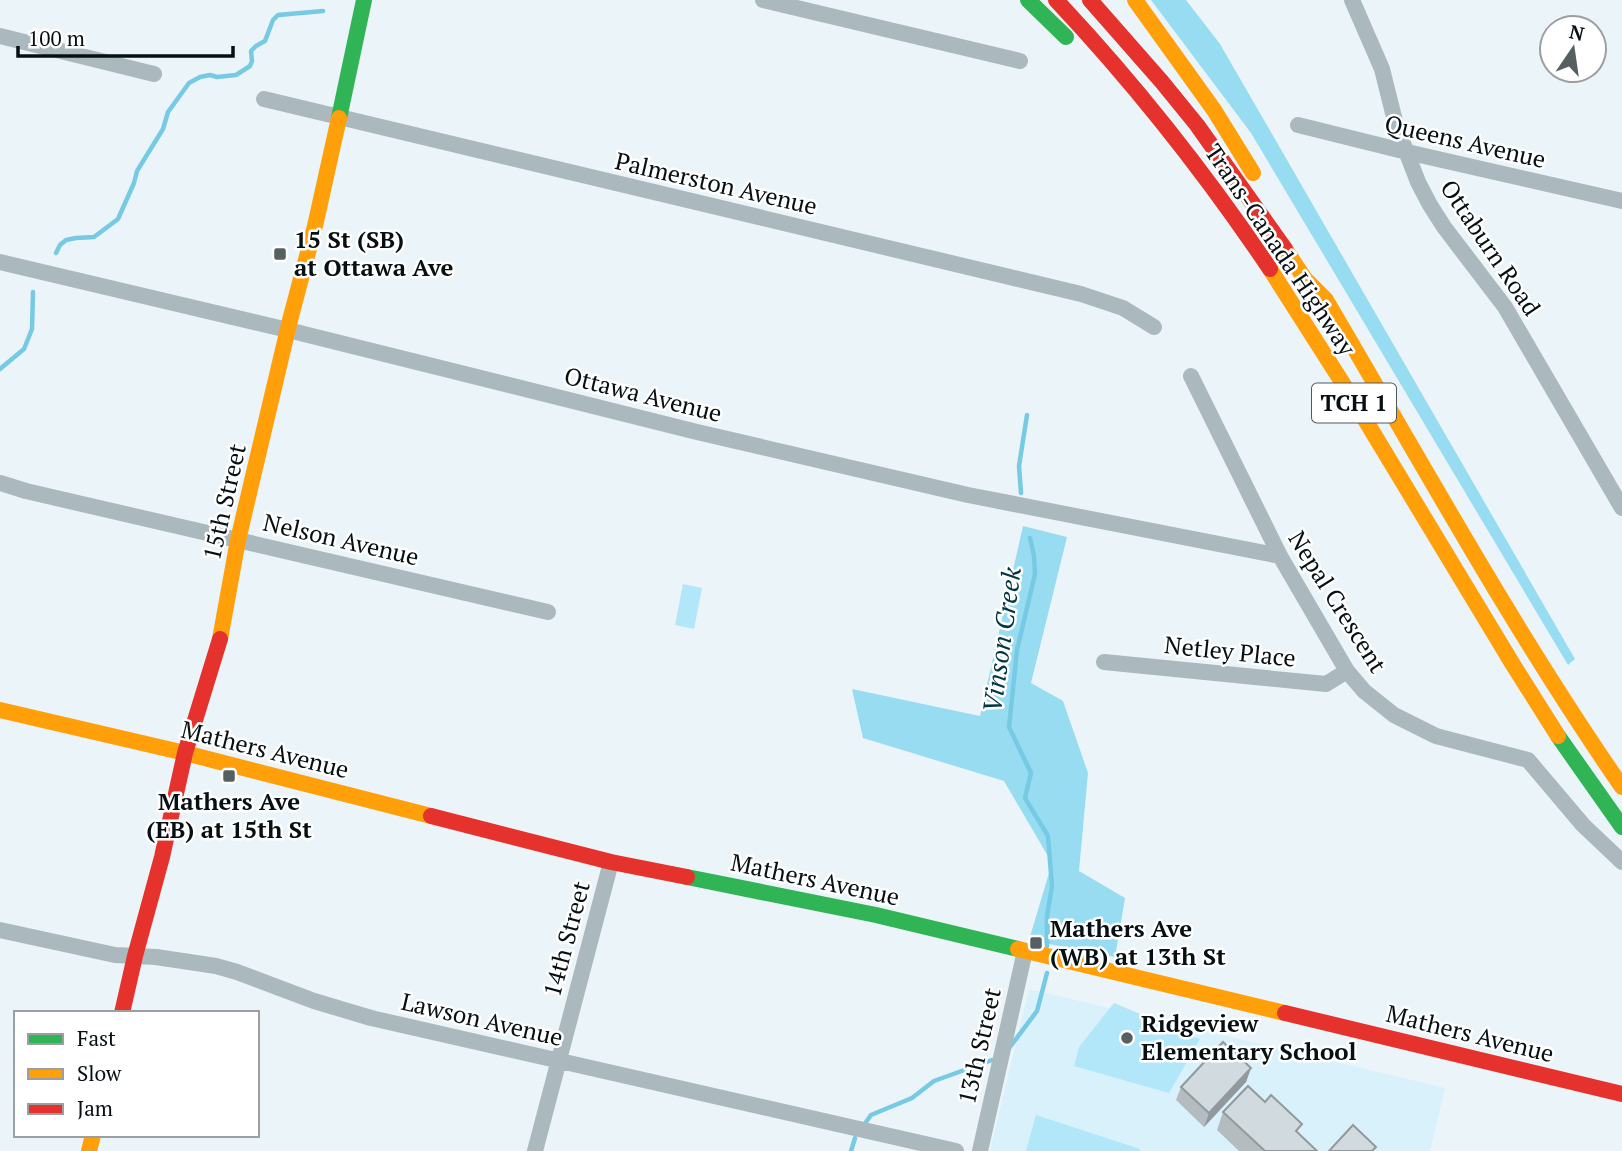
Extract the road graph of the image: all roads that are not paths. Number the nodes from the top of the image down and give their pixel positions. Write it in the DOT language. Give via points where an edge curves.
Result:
graph roads {
  1 [pos="364,0"];
  2 [pos="763,0"];
  3 [pos="1028,0"];
  4 [pos="1056,0"];
  5 [pos="1090,0"];
  6 [pos="1135,0"];
  7 [pos="1352,0"];
  8 [pos="0,36"];
  9 [pos="1075,46"];
  10 [pos="1020,61"];
  11 [pos="1094,65"];
  12 [pos="154,74"];
  13 [pos="264,99"];
  14 [pos="339,118"];
  15 [pos="1298,125"];
  16 [pos="1407,152"];
  17 [pos="1622,201"];
  18 [pos="0,262"];
  19 [pos="1326,300"];
  20 [pos="1154,327"];
  21 [pos="288,330"];
  22 [pos="1333,368"];
  23 [pos="1191,376"];
  24 [pos="0,483"];
  25 [pos="1622,508"];
  26 [pos="238,540"];
  27 [pos="1280,556"];
  28 [pos="548,612"];
  29 [pos="1104,662"];
  30 [pos="1347,671"];
  31 [pos="0,710"];
  32 [pos="185,753"];
  33 [pos="1622,787"];
  34 [pos="1622,827"];
  35 [pos="611,862"];
  36 [pos="1622,862"];
  37 [pos="0,930"];
  38 [pos="1025,951"];
  39 [pos="135,956"];
  40 [pos="122,1011"];
  41 [pos="558,1062"];
  42 [pos="1622,1094"];
  43 [pos="535,1151"];
  44 [pos="956,1151"];
  45 [pos="980,1151"];
  1 -- 14 [label="main road, 15th Street"];
  2 -- 10 [label="street"];
  3 -- 9 [label="main road"];
  4 -- 22 [label="main road, Trans-Canada Highway / TCH 1" via="1144,98 1202,173"];
  5 -- 19 [label="main road, Trans-Canada Highway / TCH 1" via="1197,125 1305,279"];
  6 -- 19 [label="main road" via="1214,110"];
  7 -- 16 [label="street, Ottaburn Road" via="1382,69"];
  8 -- 12 [label="street"];
  11 -- 22 [label="main road" via="1165,146"];
  13 -- 14 [label="street, Palmerston Avenue"];
  14 -- 20 [label="street, Palmerston Avenue" via="1081,294 1123,308"];
  14 -- 21 [label="main road, 15th Street"];
  15 -- 16 [label="street, Queens Avenue"];
  16 -- 17 [label="street, Queens Avenue"];
  16 -- 25 [label="street, Ottaburn Road" via="1430,205 1505,307"];
  18 -- 21 [label="street, Ottawa Avenue"];
  19 -- 33 [label="main road, Trans-Canada Highway / TCH 1" via="1545,670"];
  21 -- 26 [label="main road, 15th Street"];
  21 -- 27 [label="street, Ottawa Avenue" via="968,495"];
  22 -- 34 [label="main road, Trans-Canada Highway / TCH 1" via="1536,702"];
  23 -- 27 [label="street, Nepal Crescent"];
  24 -- 26 [label="street, Nelson Avenue"];
  26 -- 28 [label="street, Nelson Avenue"];
  26 -- 32 [label="main road, 15th Street" via="218,648"];
  27 -- 30 [label="street, Nepal Crescent"];
  29 -- 30 [label="street, Netley Place" via="1326,684"];
  30 -- 36 [label="street, Nepal Crescent" via="1394,715 1436,736 1528,760 1583,825"];
  31 -- 32 [label="main road, Mathers Avenue"];
  32 -- 35 [label="main road, Mathers Avenue"];
  32 -- 39 [label="main road, 15th Street"];
  35 -- 38 [label="main road, Mathers Avenue" via="876,915"];
  35 -- 41 [label="street, 14th Street"];
  37 -- 39 [label="street, Lawson Avenue"];
  38 -- 42 [label="main road, Mathers Avenue"];
  38 -- 45 [label="street, 13th Street"];
  39 -- 40 [label="main road, 15th Street"];
  39 -- 41 [label="street, Lawson Avenue" via="237,971 372,1018"];
  41 -- 43 [label="street, 14th Street"];
  41 -- 44 [label="street, Lawson Avenue"];
}
